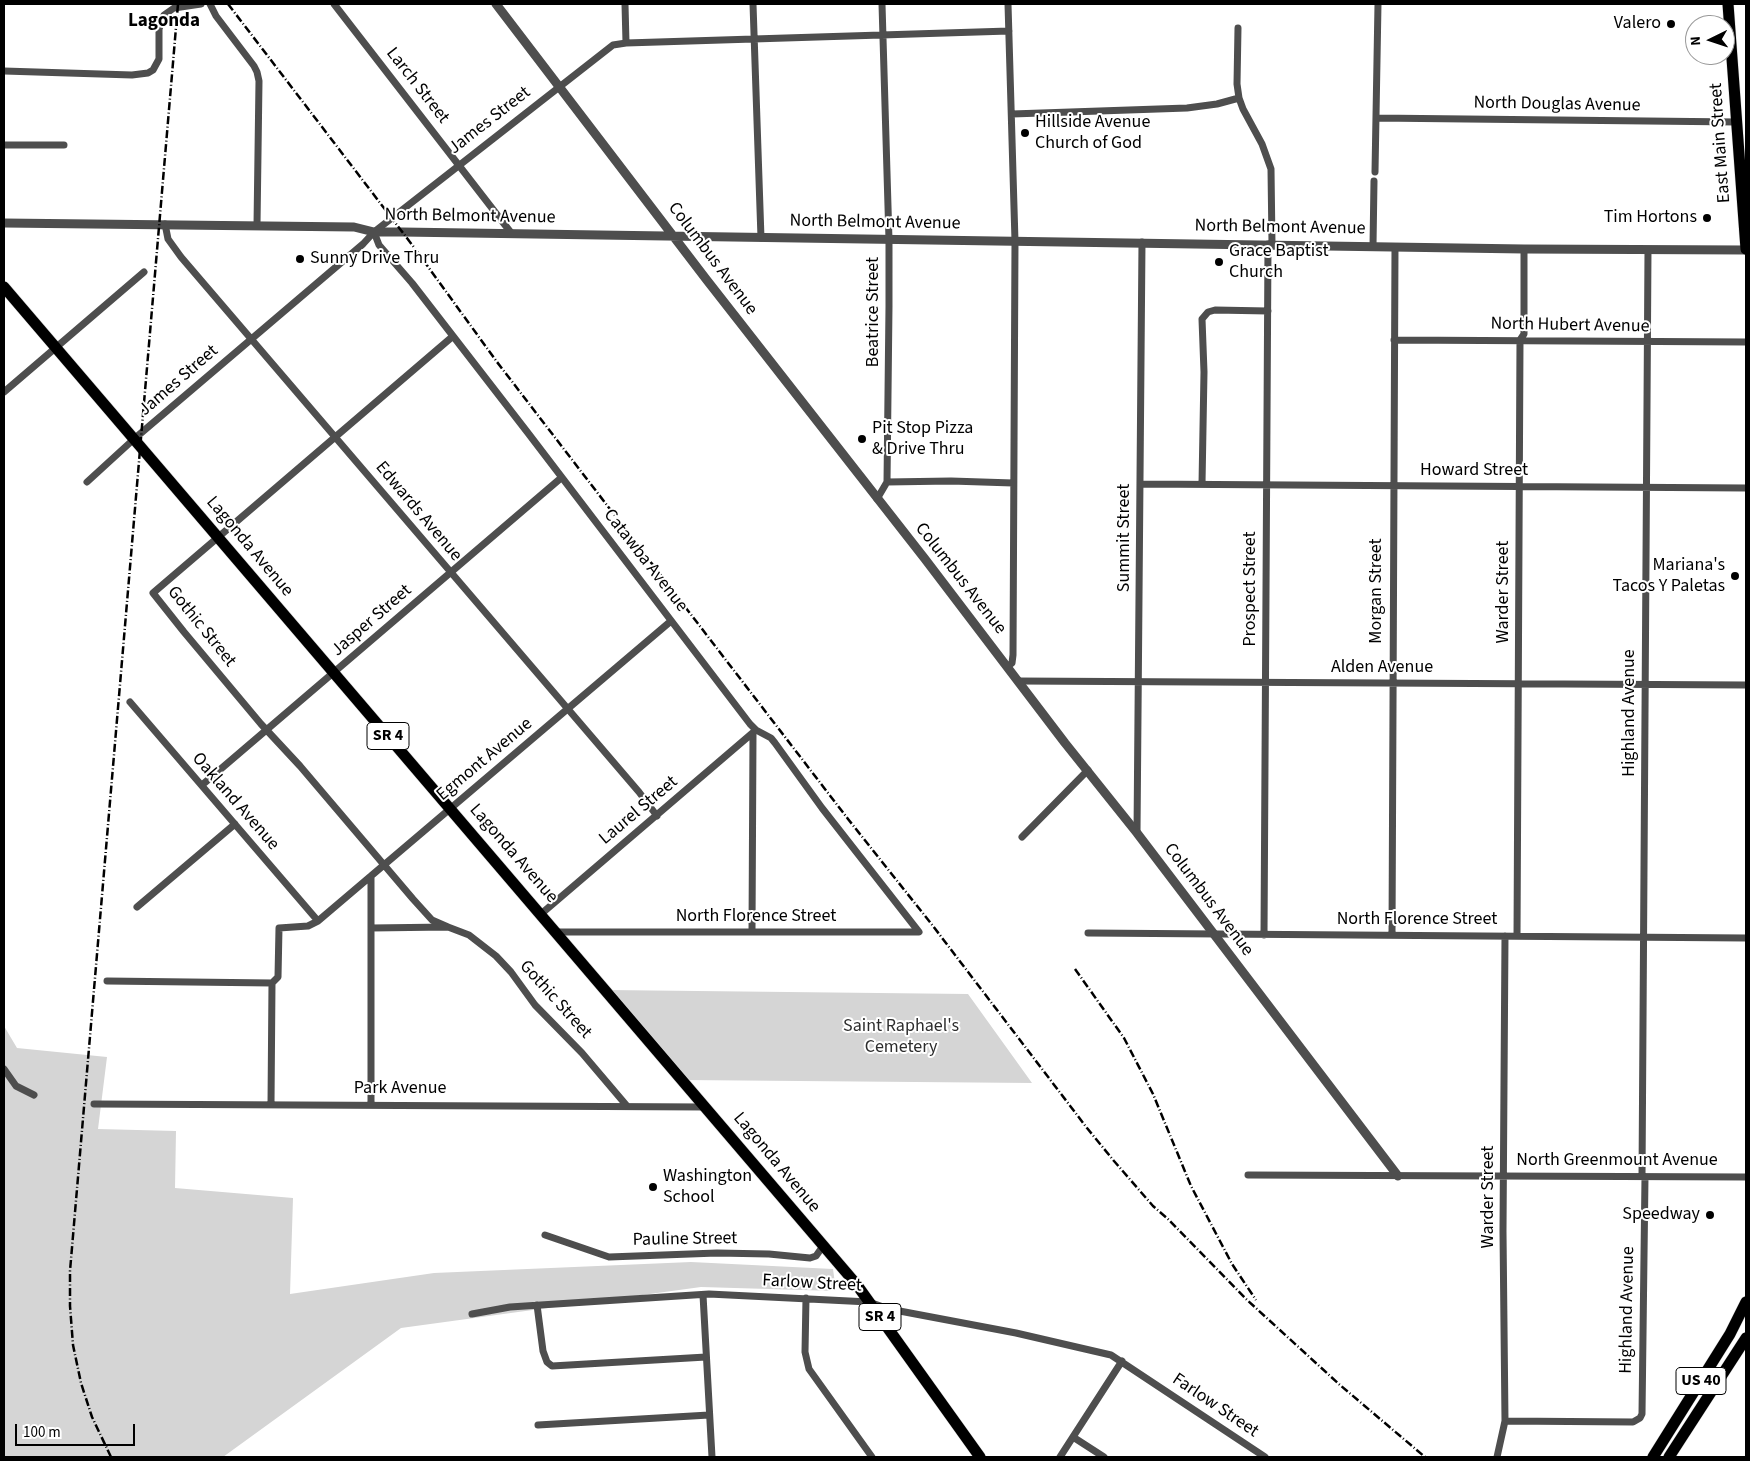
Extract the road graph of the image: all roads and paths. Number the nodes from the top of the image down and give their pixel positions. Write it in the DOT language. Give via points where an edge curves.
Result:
graph roads {
  1 [pos="201,4"];
  2 [pos="210,4"];
  3 [pos="334,4"];
  4 [pos="496,4"];
  5 [pos="625,4"];
  6 [pos="753,4"];
  7 [pos="882,4"];
  8 [pos="1008,4"];
  9 [pos="1378,4"];
  10 [pos="1728,4"];
  11 [pos="1238,28"];
  12 [pos="1009,31"];
  13 [pos="883,35"];
  14 [pos="754,39"];
  15 [pos="626,43"];
  16 [pos="4,71"];
  17 [pos="560,86"];
  18 [pos="1239,98"];
  19 [pos="1012,114"];
  20 [pos="1376,118"];
  21 [pos="1736,122"];
  22 [pos="4,145"];
  23 [pos="64,145"];
  24 [pos="459,164"];
  25 [pos="1375,172"];
  26 [pos="1374,181"];
  27 [pos="4,223"];
  28 [pos="165,224"];
  29 [pos="257,225"];
  30 [pos="374,232"];
  31 [pos="512,234"];
  32 [pos="674,236"];
  33 [pos="761,238"];
  34 [pos="889,240"];
  35 [pos="1015,241"];
  36 [pos="1142,242"];
  37 [pos="1271,243"];
  38 [pos="1373,246"];
  39 [pos="1395,246"];
  40 [pos="1524,249"];
  41 [pos="1648,250"];
  42 [pos="1746,250"];
  43 [pos="144,272"];
  44 [pos="4,287"];
  45 [pos="1268,310"];
  46 [pos="452,336"];
  47 [pos="251,339"];
  48 [pos="1394,340"];
  49 [pos="1520,340"];
  50 [pos="1648,341"];
  51 [pos="1746,342"];
  52 [pos="55,348"];
  53 [pos="4,392"];
  54 [pos="334,436"];
  55 [pos="134,439"];
  56 [pos="561,478"];
  57 [pos="87,482"];
  58 [pos="887,482"];
  59 [pos="1013,483"];
  60 [pos="1140,484"];
  61 [pos="1202,484"];
  62 [pos="1267,485"];
  63 [pos="1393,485"];
  64 [pos="1519,486"];
  65 [pos="1646,487"];
  66 [pos="1746,488"];
  67 [pos="877,499"];
  68 [pos="217,536"];
  69 [pos="451,573"];
  70 [pos="671,621"];
  71 [pos="1007,667"];
  72 [pos="334,673"];
  73 [pos="1018,681"];
  74 [pos="1139,682"];
  75 [pos="1266,682"];
  76 [pos="1392,682"];
  77 [pos="1518,683"];
  78 [pos="1645,684"];
  79 [pos="1746,685"];
  80 [pos="130,702"];
  81 [pos="567,710"];
  82 [pos="267,730"];
  83 [pos="754,731"];
  84 [pos="1088,770"];
  85 [pos="202,786"];
  86 [pos="450,809"];
  87 [pos="657,816"];
  88 [pos="235,824"];
  89 [pos="1137,833"];
  90 [pos="1022,837"];
  91 [pos="384,865"];
  92 [pos="372,876"];
  93 [pos="897,904"];
  94 [pos="137,907"];
  95 [pos="541,914"];
  96 [pos="318,921"];
  97 [pos="448,927"];
  98 [pos="371,928"];
  99 [pos="556,932"];
  100 [pos="752,932"];
  101 [pos="1088,933"];
  102 [pos="1213,934"];
  103 [pos="1264,935"];
  104 [pos="1392,935"];
  105 [pos="1505,936"];
  106 [pos="1517,936"];
  107 [pos="1644,937"];
  108 [pos="1746,938"];
  109 [pos="106,981"];
  110 [pos="272,983"];
  111 [pos="4,1069"];
  112 [pos="34,1095"];
  113 [pos="94,1104"];
  114 [pos="272,1104"];
  115 [pos="371,1104"];
  116 [pos="627,1106"];
  117 [pos="706,1107"];
  118 [pos="1248,1175"];
  119 [pos="1398,1176"];
  120 [pos="1504,1176"];
  121 [pos="1644,1176"];
  122 [pos="1746,1176"];
  123 [pos="545,1236"];
  124 [pos="823,1246"];
  125 [pos="703,1295"];
  126 [pos="806,1298"];
  127 [pos="869,1302"];
  128 [pos="1746,1302"];
  129 [pos="537,1305"];
  130 [pos="472,1314"];
  131 [pos="1745,1342"];
  132 [pos="706,1357"];
  133 [pos="1122,1361"];
  134 [pos="709,1415"];
  135 [pos="1505,1421"];
  136 [pos="538,1425"];
  137 [pos="1073,1437"];
  138 [pos="712,1457"];
  139 [pos="872,1457"];
  140 [pos="980,1457"];
  141 [pos="1060,1457"];
  142 [pos="1104,1457"];
  143 [pos="1265,1457"];
  144 [pos="1497,1457"];
  145 [pos="1653,1457"];
  146 [pos="1669,1457"];
  1 -- 16 [label="street" via="174,8 164,15 157,64 148,73"];
  2 -- 29 [label="street" via="254,66 259,81"];
  3 -- 24 [label="street, Larch Street"];
  4 -- 17 [label="street, Columbus Avenue"];
  5 -- 15 [label="street"];
  6 -- 14 [label="street"];
  7 -- 13 [label="street, Beatrice Street"];
  8 -- 12 [label="street"];
  9 -- 20 [label="street"];
  10 -- 21 [label="main road, East Main Street"];
  11 -- 18 [label="street"];
  12 -- 13 [label="street, James Street"];
  12 -- 19 [label="street"];
  13 -- 14 [label="street, James Street"];
  13 -- 34 [label="street, Beatrice Street"];
  14 -- 15 [label="street, James Street"];
  14 -- 33 [label="street"];
  15 -- 17 [label="street, James Street" via="611,46"];
  17 -- 24 [label="street, James Street"];
  17 -- 32 [label="street, Columbus Avenue"];
  18 -- 19 [label="street" via="1187,108"];
  18 -- 37 [label="street, Prospect Street" via="1272,169"];
  19 -- 35 [label="street"];
  20 -- 21 [label="street, North Douglas Avenue"];
  20 -- 25 [label="street"];
  21 -- 42 [label="main road, East Main Street"];
  22 -- 23 [label="street"];
  24 -- 30 [label="street, James Street"];
  24 -- 31 [label="street, Larch Street"];
  26 -- 38 [label="street"];
  27 -- 28 [label="street, North Belmont Avenue"];
  28 -- 29 [label="street, North Belmont Avenue"];
  28 -- 47 [label="street, Edwards Avenue" via="168,239"];
  29 -- 30 [label="street, North Belmont Avenue" via="354,227"];
  30 -- 31 [label="street, North Belmont Avenue"];
  30 -- 46 [label="street, Catawba Avenue" via="379,245"];
  30 -- 47 [label="street, James Street"];
  31 -- 32 [label="street, North Belmont Avenue"];
  32 -- 33 [label="street, North Belmont Avenue"];
  32 -- 67 [label="street, Columbus Avenue"];
  33 -- 34 [label="street, North Belmont Avenue"];
  34 -- 35 [label="street, North Belmont Avenue"];
  34 -- 58 [label="street, Beatrice Street"];
  35 -- 36 [label="street, North Belmont Avenue"];
  35 -- 59 [label="street"];
  36 -- 37 [label="street, North Belmont Avenue"];
  36 -- 60 [label="street, Summit Street"];
  37 -- 38 [label="street, North Belmont Avenue"];
  37 -- 45 [label="street, Prospect Street"];
  38 -- 39 [label="street, North Belmont Avenue"];
  39 -- 40 [label="street, North Belmont Avenue"];
  39 -- 48 [label="street, Morgan Street"];
  40 -- 41 [label="street, North Belmont Avenue"];
  40 -- 49 [label="street, Warder Street" via="1524,334"];
  41 -- 42 [label="street, North Belmont Avenue"];
  41 -- 50 [label="street, Highland Avenue"];
  43 -- 52 [label="street"];
  44 -- 52 [label="main road, Lagonda Avenue / SR 4"];
  45 -- 61 [label="street" via="1215,310 1202,319"];
  45 -- 62 [label="street, Prospect Street"];
  46 -- 54 [label="street, Gothic Street"];
  46 -- 56 [label="street, Catawba Avenue"];
  47 -- 54 [label="street, Edwards Avenue"];
  47 -- 55 [label="street, James Street"];
  48 -- 49 [label="street, North Hubert Avenue"];
  48 -- 63 [label="street, Morgan Street"];
  49 -- 50 [label="street, North Hubert Avenue"];
  49 -- 64 [label="street, Warder Street"];
  50 -- 51 [label="street, North Hubert Avenue"];
  50 -- 65 [label="street, Highland Avenue"];
  52 -- 53 [label="street"];
  52 -- 55 [label="main road, Lagonda Avenue / SR 4"];
  54 -- 68 [label="street, Gothic Street"];
  54 -- 69 [label="street, Edwards Avenue"];
  55 -- 57 [label="street, James Street"];
  55 -- 68 [label="main road, Lagonda Avenue / SR 4"];
  56 -- 69 [label="street, Jasper Street"];
  56 -- 70 [label="street, Catawba Avenue"];
  58 -- 59 [label="street"];
  58 -- 67 [label="street, Beatrice Street"];
  59 -- 71 [label="street" via="1014,654"];
  60 -- 61 [label="street, Howard Street"];
  60 -- 74 [label="street, Summit Street"];
  61 -- 62 [label="street, Howard Street"];
  62 -- 63 [label="street, Howard Street"];
  62 -- 75 [label="street, Prospect Street"];
  63 -- 64 [label="street, Howard Street"];
  63 -- 76 [label="street, Morgan Street"];
  64 -- 65 [label="street, Howard Street"];
  64 -- 77 [label="street, Warder Street"];
  65 -- 66 [label="street, Howard Street"];
  65 -- 78 [label="street, Highland Avenue"];
  67 -- 71 [label="street, Columbus Avenue"];
  68 -- 72 [label="main road, Lagonda Avenue / SR 4"];
  68 -- 82 [label="street, Gothic Street" via="153,593"];
  69 -- 72 [label="street, Jasper Street"];
  69 -- 81 [label="street, Edwards Avenue"];
  70 -- 81 [label="street, Egmont Avenue"];
  70 -- 83 [label="street, Catawba Avenue"];
  71 -- 73 [label="street, Columbus Avenue"];
  72 -- 82 [label="street, Jasper Street"];
  72 -- 86 [label="main road, Lagonda Avenue / SR 4"];
  73 -- 74 [label="street, Alden Avenue"];
  73 -- 84 [label="street, Columbus Avenue"];
  74 -- 75 [label="street, Alden Avenue"];
  74 -- 89 [label="street, Summit Street"];
  75 -- 76 [label="street, Alden Avenue"];
  75 -- 103 [label="street, Prospect Street"];
  76 -- 77 [label="street, Alden Avenue"];
  76 -- 104 [label="street, Morgan Street"];
  77 -- 78 [label="street, Alden Avenue"];
  77 -- 106 [label="street, Warder Street"];
  78 -- 79 [label="street, Alden Avenue"];
  78 -- 107 [label="street, Highland Avenue"];
  80 -- 85 [label="street, Oakland Avenue"];
  81 -- 86 [label="street, Egmont Avenue"];
  81 -- 87 [label="street, Edwards Avenue"];
  82 -- 85 [label="street, Jasper Street"];
  82 -- 91 [label="street, Gothic Street"];
  83 -- 87 [label="street, Laurel Street"];
  83 -- 93 [label="street, Catawba Avenue" via="766,734 775,743"];
  83 -- 100 [label="street"];
  84 -- 89 [label="street, Columbus Avenue"];
  84 -- 90 [label="street"];
  85 -- 88 [label="street, Oakland Avenue"];
  86 -- 91 [label="street, Egmont Avenue"];
  86 -- 95 [label="main road, Lagonda Avenue / SR 4"];
  87 -- 95 [label="street, Laurel Street"];
  88 -- 94 [label="street"];
  88 -- 96 [label="street, Oakland Avenue"];
  89 -- 102 [label="street, Columbus Avenue"];
  91 -- 92 [label="street, Egmont Avenue"];
  91 -- 97 [label="street, Gothic Street" via="432,920"];
  92 -- 96 [label="street, Egmont Avenue"];
  92 -- 98 [label="street"];
  93 -- 100 [label="street, North Florence Street" via="919,932"];
  95 -- 99 [label="main road, Lagonda Avenue / SR 4"];
  96 -- 110 [label="street" via="308,926 279,928 278,977"];
  97 -- 98 [label="street, Gothic Street"];
  97 -- 116 [label="street, Gothic Street" via="469,935 496,956 535,1005"];
  98 -- 115 [label="street"];
  99 -- 100 [label="street, North Florence Street"];
  99 -- 117 [label="main road, Lagonda Avenue / SR 4"];
  101 -- 102 [label="street, North Florence Street"];
  102 -- 103 [label="street, North Florence Street"];
  102 -- 119 [label="street, Columbus Avenue"];
  103 -- 104 [label="street, North Florence Street"];
  104 -- 105 [label="street, North Florence Street"];
  105 -- 106 [label="street, North Florence Street"];
  105 -- 120 [label="street, Warder Street"];
  106 -- 107 [label="street, North Florence Street"];
  107 -- 108 [label="street, North Florence Street"];
  107 -- 121 [label="street, Highland Avenue"];
  109 -- 110 [label="street"];
  110 -- 114 [label="street"];
  111 -- 112 [label="street" via="16,1086"];
  113 -- 114 [label="street, Park Avenue"];
  114 -- 115 [label="street, Park Avenue"];
  115 -- 116 [label="street, Park Avenue"];
  116 -- 117 [label="street, Park Avenue"];
  117 -- 124 [label="main road, Lagonda Avenue / SR 4"];
  118 -- 119 [label="street, North Greenmount Avenue"];
  119 -- 120 [label="street, North Greenmount Avenue"];
  120 -- 121 [label="street, North Greenmount Avenue"];
  120 -- 135 [label="street, Warder Street"];
  121 -- 122 [label="street, North Greenmount Avenue"];
  121 -- 135 [label="street, Highland Avenue" via="1642,1414 1633,1422"];
  123 -- 124 [label="street, Pauline Street" via="609,1257 717,1253 810,1258 816,1256"];
  124 -- 127 [label="main road, Lagonda Avenue / SR 4"];
  125 -- 126 [label="street, Farlow Street"];
  125 -- 129 [label="street, Farlow Street"];
  125 -- 132 [label="street"];
  126 -- 127 [label="street, Farlow Street"];
  126 -- 139 [label="street" via="804,1352 809,1369"];
  127 -- 133 [label="street, Farlow Street" via="889,1309 1111,1355"];
  127 -- 140 [label="main road, Lagonda Avenue / SR 4"];
  128 -- 145 [label="main road, US 40" via="1730,1334"];
  129 -- 130 [label="street, Farlow Street"];
  129 -- 132 [label="street" via="543,1351 552,1366"];
  131 -- 146 [label="main road, US 40"];
  132 -- 134 [label="street"];
  133 -- 137 [label="street"];
  133 -- 143 [label="street, Farlow Street"];
  134 -- 136 [label="street"];
  134 -- 138 [label="street"];
  135 -- 144 [label="street, Warder Street"];
  137 -- 141 [label="street"];
  137 -- 142 [label="street"];
}
